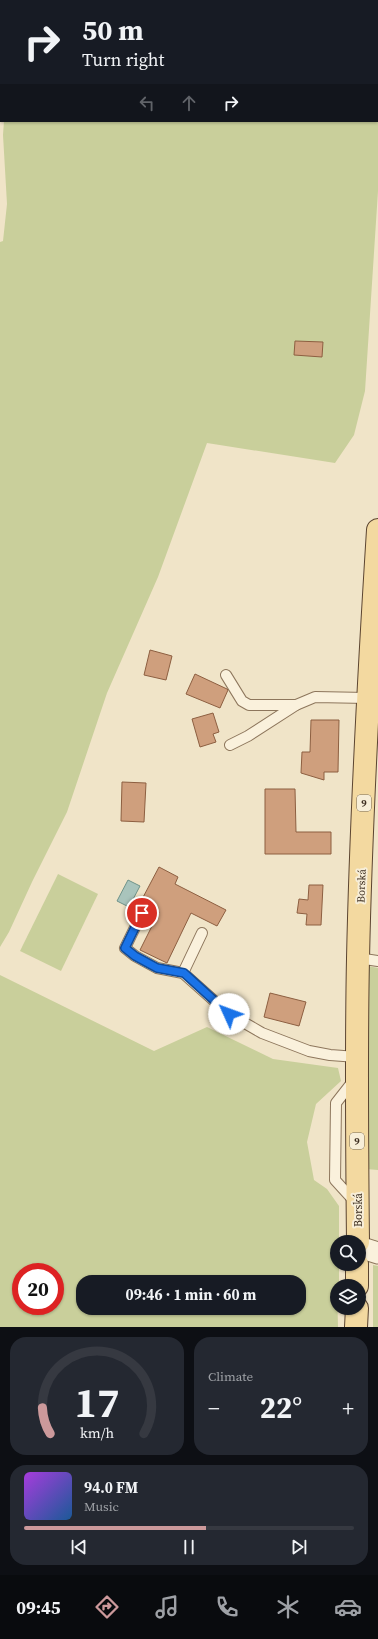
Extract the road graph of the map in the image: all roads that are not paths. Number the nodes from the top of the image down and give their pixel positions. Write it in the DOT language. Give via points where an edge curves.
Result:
graph roads {
  1 [pos="378,530"];
  2 [pos="226,675"];
  3 [pos="367,698"];
  4 [pos="296,704"];
  5 [pos="230,745"];
  6 [pos="142,913"];
  7 [pos="202,933"];
  8 [pos="368,959"];
  9 [pos="184,973"];
  10 [pos="357,1067"];
  11 [pos="358,1235"];
  12 [pos="366,1249"];
  13 [pos="378,1252"];
  14 [pos="357,1315"];
  15 [pos="356,1327"];
  1 -- 3 [label="main road, Borská / 9"];
  2 -- 4 [label="lane" via="242,701 249,705"];
  3 -- 4 [label="lane" via="315,697"];
  3 -- 8 [label="main road, Borská / 9"];
  4 -- 5 [label="lane"];
  6 -- 9 [label="lane" via="125,948 157,968"];
  7 -- 9 [label="lane"];
  8 -- 10 [label="main road, Borská / 9"];
  9 -- 10 [label="lane" via="229,1014 262,1033 309,1051 330,1055"];
  10 -- 11 [label="main road, Borská / 9"];
  12 -- 13 [label="street"];
  14 -- 15 [label="main road"];
}
